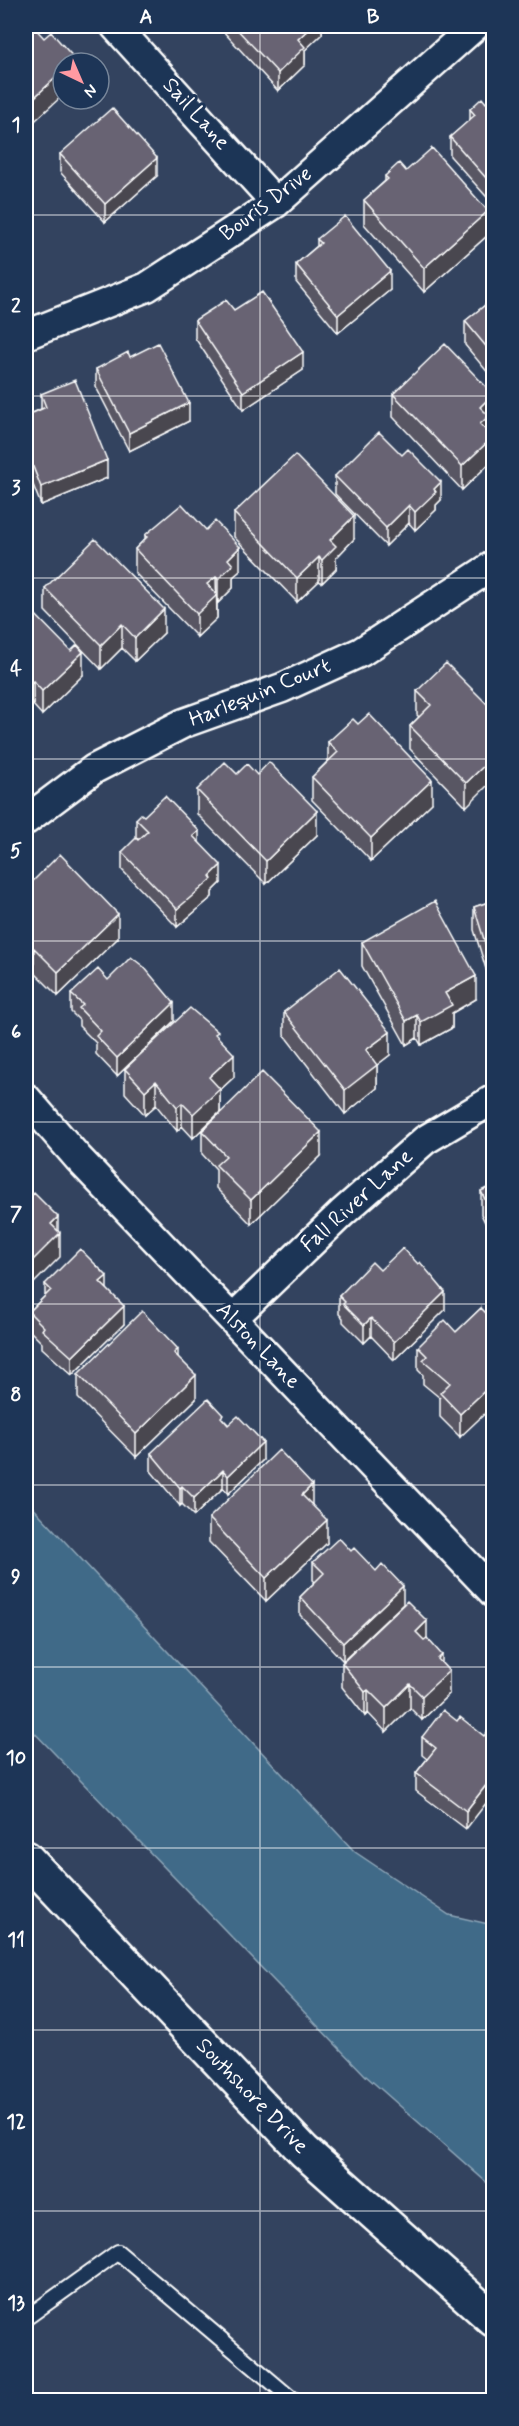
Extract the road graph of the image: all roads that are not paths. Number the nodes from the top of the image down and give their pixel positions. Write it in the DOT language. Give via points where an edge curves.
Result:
graph roads {
  1 [pos="115,26"];
  2 [pos="474,26"];
  3 [pos="276,202"];
  4 [pos="26,335"];
  5 [pos="494,566"];
  6 [pos="26,820"];
  7 [pos="26,1098"];
  8 [pos="494,1098"];
  9 [pos="232,1319"];
  10 [pos="494,1593"];
  11 [pos="26,1858"];
  12 [pos="26,2318"];
  13 [pos="494,2320"];
  14 [pos="292,2400"];
  1 -- 3 [label="street, Sail Lane"];
  2 -- 3 [label="street, Bouris Drive"];
  3 -- 4 [label="street, Bouris Drive" via="147,287"];
  5 -- 6 [label="street, Harlequin Court" via="361,652 282,688 174,728 94,769"];
  7 -- 9 [label="street, Alston Lane"];
  8 -- 9 [label="street, Fall River Lane" via="425,1140"];
  9 -- 10 [label="street, Alston Lane"];
  11 -- 13 [label="street, Southshore Drive" via="304,2151"];
  12 -- 14 [label="lane" via="118,2252"];
}
